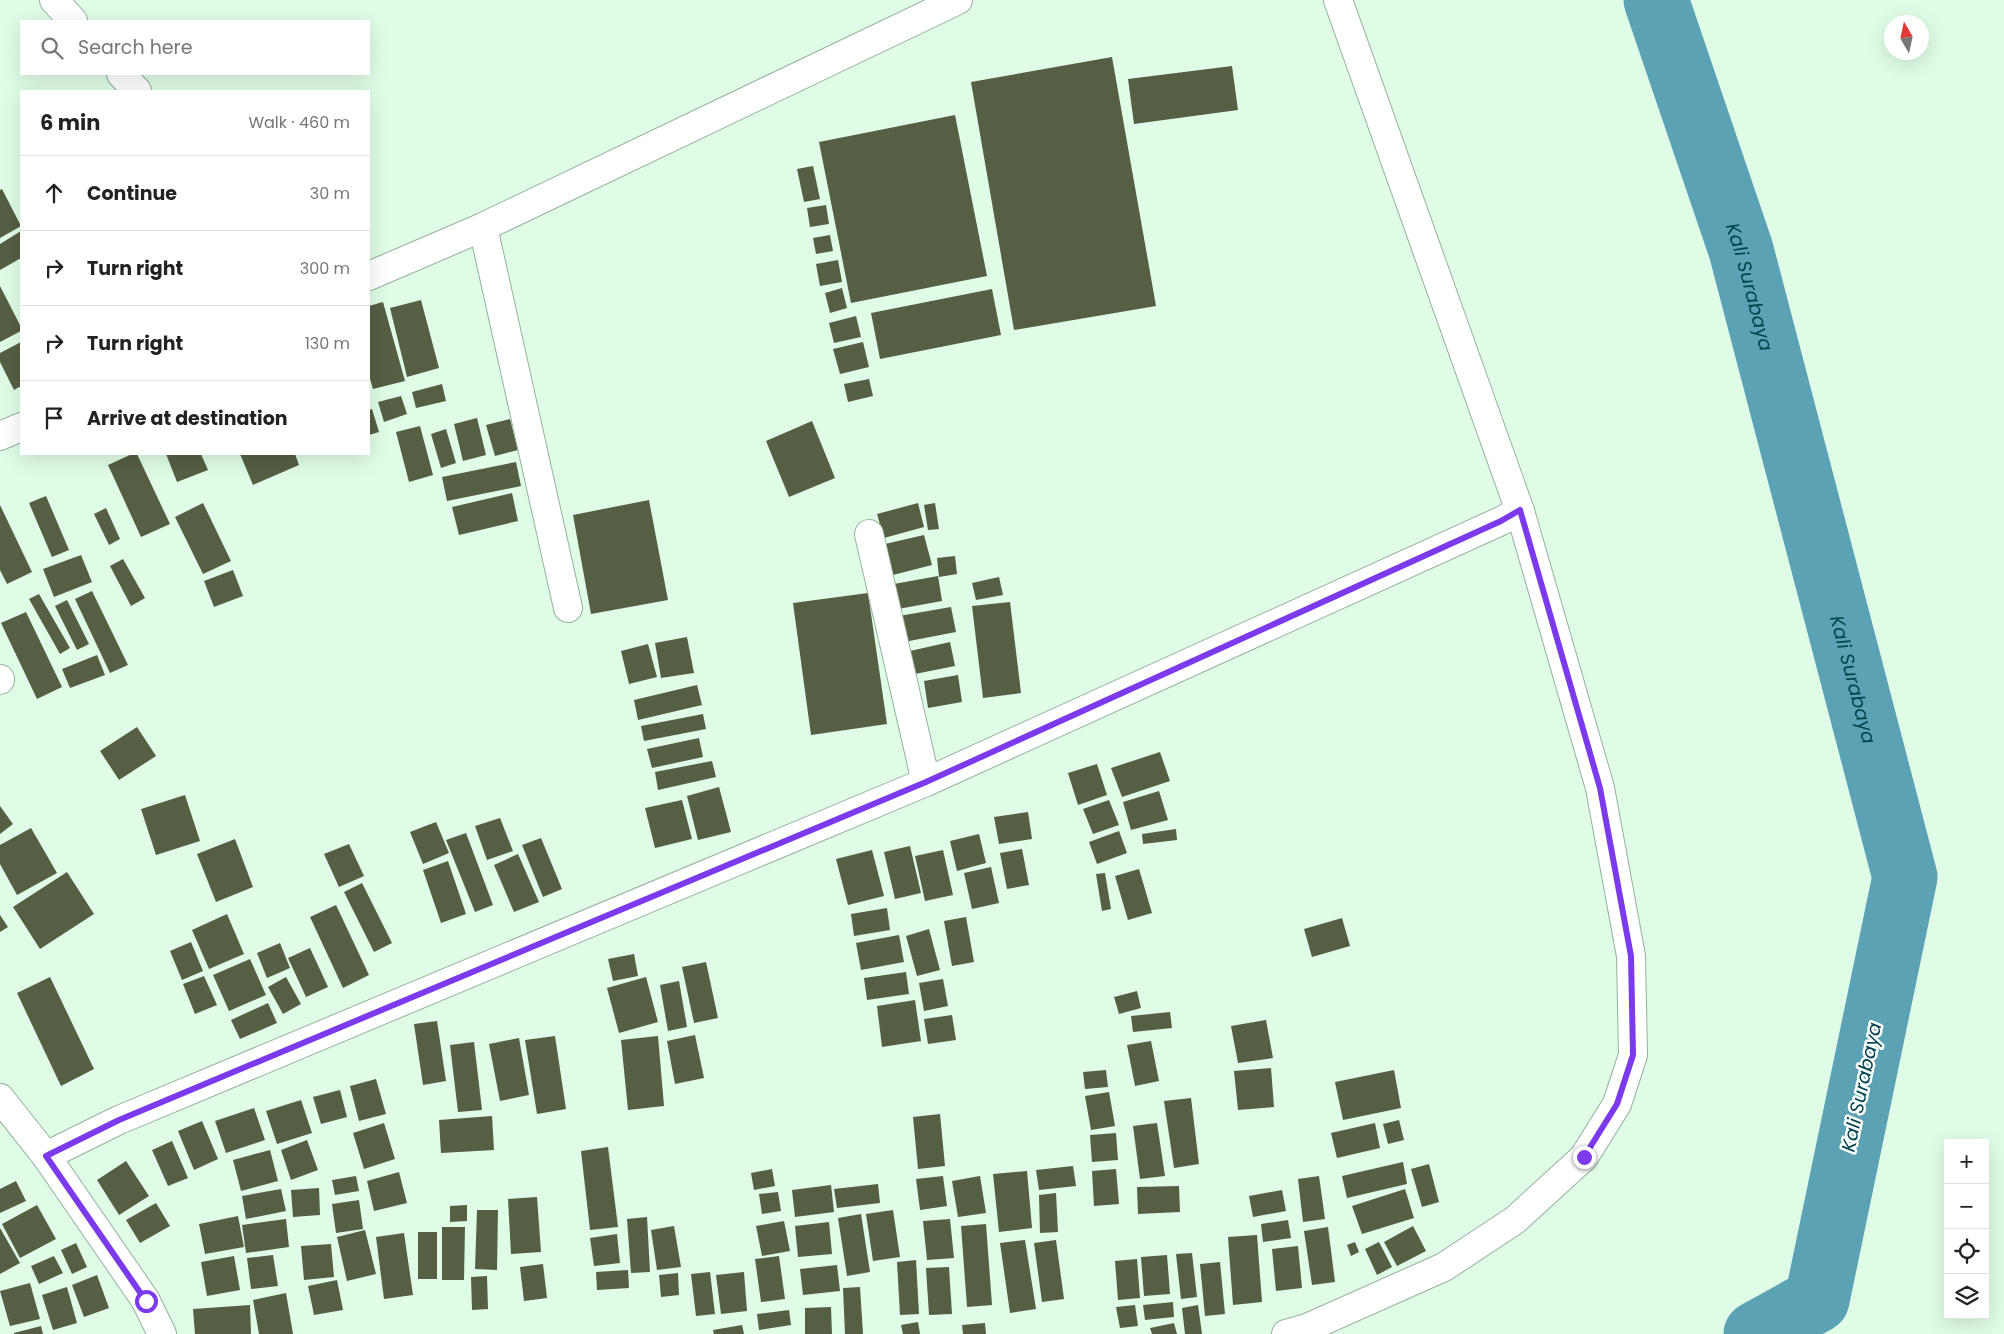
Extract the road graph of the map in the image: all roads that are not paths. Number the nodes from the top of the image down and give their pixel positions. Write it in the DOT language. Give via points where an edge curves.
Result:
graph roads {
  1 [pos="54,0"];
  2 [pos="958,0"];
  3 [pos="1338,0"];
  4 [pos="73,20"];
  5 [pos="122,75"];
  6 [pos="136,90"];
  7 [pos="482,227"];
  8 [pos="370,276"];
  9 [pos="20,427"];
  10 [pos="0,436"];
  11 [pos="1520,510"];
  12 [pos="869,534"];
  13 [pos="568,608"];
  14 [pos="926,782"];
  15 [pos="0,1098"];
  16 [pos="10,1127"];
  17 [pos="46,1156"];
  18 [pos="162,1334"];
  19 [pos="1286,1334"];
  1 -- 4 [label="street"];
  2 -- 7 [label="street"];
  3 -- 11 [label="street"];
  5 -- 6 [label="street"];
  7 -- 8 [label="street"];
  7 -- 13 [label="street"];
  9 -- 10 [label="street"];
  11 -- 14 [label="street" via="1492,526"];
  11 -- 19 [label="street" via="1600,788 1631,956 1633,1055 1617,1104 1584,1157 1515,1220 1444,1267 1308,1328"];
  12 -- 14 [label="street"];
  14 -- 17 [label="street" via="119,1120"];
  15 -- 16 [label="street"];
  16 -- 17 [label="street"];
  17 -- 18 [label="street" via="146,1301"];
}
